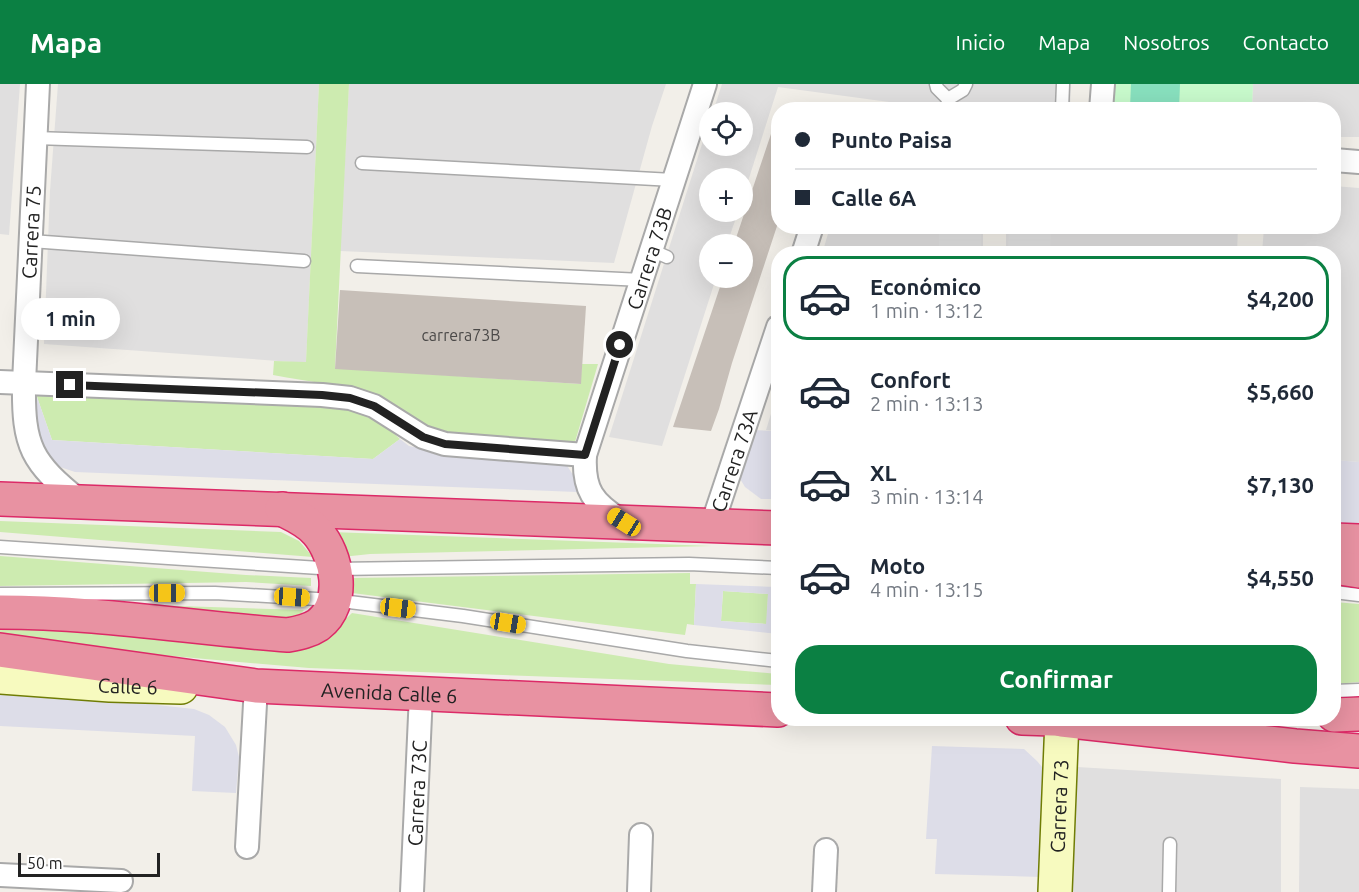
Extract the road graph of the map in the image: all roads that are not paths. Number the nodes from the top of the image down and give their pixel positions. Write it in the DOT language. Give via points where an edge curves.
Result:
graph roads {
  1 [pos="38,84"];
  2 [pos="705,84"];
  3 [pos="936,84"];
  4 [pos="966,84"];
  5 [pos="1063,84"];
  6 [pos="1103,84"];
  7 [pos="946,102"];
  8 [pos="949,102"];
  9 [pos="1062,102"];
  10 [pos="1102,102"];
  11 [pos="35,138"];
  12 [pos="307,147"];
  13 [pos="1341,161"];
  14 [pos="1359,162"];
  15 [pos="362,163"];
  16 [pos="673,180"];
  17 [pos="31,241"];
  18 [pos="304,261"];
  19 [pos="357,266"];
  20 [pos="642,280"];
  21 [pos="771,348"];
  22 [pos="0,382"];
  23 [pos="24,383"];
  24 [pos="585,455"];
  25 [pos="0,499"];
  26 [pos="81,502"];
  27 [pos="281,509"];
  28 [pos="624,522"];
  29 [pos="712,525"];
  30 [pos="771,528"];
  31 [pos="1341,540"];
  32 [pos="1359,541"];
  33 [pos="0,547"];
  34 [pos="771,568"];
  35 [pos="1341,568"];
  36 [pos="1359,571"];
  37 [pos="334,585"];
  38 [pos="1341,593"];
  39 [pos="0,594"];
  40 [pos="1359,595"];
  41 [pos="0,612"];
  42 [pos="0,650"];
  43 [pos="771,660"];
  44 [pos="0,677"];
  45 [pos="256,686"];
  46 [pos="1359,690"];
  47 [pos="1341,691"];
  48 [pos="422,694"];
  49 [pos="771,710"];
  50 [pos="1359,714"];
  51 [pos="1341,715"];
  52 [pos="1062,726"];
  53 [pos="1116,726"];
  54 [pos="1359,751"];
  55 [pos="641,835"];
  56 [pos="1170,844"];
  57 [pos="247,847"];
  58 [pos="826,850"];
  59 [pos="0,874"];
  60 [pos="120,881"];
  61 [pos="412,892"];
  62 [pos="639,892"];
  63 [pos="824,892"];
  64 [pos="1054,892"];
  65 [pos="1169,892"];
  1 -- 11 [label="street, Carrera 75"];
  2 -- 16 [label="street, Carrera 73B"];
  3 -- 7 [label="lane"];
  4 -- 8 [label="lane"];
  5 -- 9 [label="lane"];
  6 -- 10 [label="street"];
  11 -- 12 [label="lane"];
  11 -- 17 [label="street, Carrera 75"];
  13 -- 14 [label="street"];
  15 -- 16 [label="lane"];
  16 -- 20 [label="street, Carrera 73B" via="659,253"];
  17 -- 18 [label="lane"];
  17 -- 23 [label="street, Carrera 75"];
  19 -- 20 [label="lane"];
  20 -- 24 [label="street, Carrera 73B"];
  21 -- 29 [label="street, Carrera 73A"];
  22 -- 23 [label="street"];
  23 -- 24 [label="street" via="350,398 374,406 423,437 445,444"];
  23 -- 26 [label="street, Carrera 75" via="29,446 48,473"];
  24 -- 28 [label="street, Carrera 73B" via="587,486 594,499"];
  25 -- 26 [label="highway"];
  26 -- 27 [label="highway"];
  27 -- 28 [label="highway"];
  27 -- 37 [label="highway" via="315,530 331,553"];
  28 -- 29 [label="highway"];
  29 -- 30 [label="highway"];
  31 -- 32 [label="highway"];
  33 -- 37 [label="lane"];
  34 -- 37 [label="lane" via="689,564"];
  35 -- 36 [label="highway"];
  37 -- 39 [label="lane" via="215,593"];
  37 -- 41 [label="highway" via="328,613 319,624 288,635 124,618"];
  37 -- 43 [label="lane" via="463,616"];
  38 -- 40 [label="lane"];
  42 -- 45 [label="highway, Avenida Calle 6"];
  44 -- 45 [label="street, Calle 6" via="110,685"];
  45 -- 48 [label="highway, Avenida Calle 6"];
  45 -- 57 [label="street"];
  46 -- 47 [label="lane"];
  48 -- 49 [label="highway, Avenida Calle 6"];
  48 -- 61 [label="street, Carrera 73C"];
  50 -- 51 [label="highway"];
  52 -- 64 [label="street, Carrera 73"];
  53 -- 54 [label="highway"];
  55 -- 62 [label="street"];
  56 -- 65 [label="lane"];
  58 -- 63 [label="street"];
  59 -- 60 [label="street"];
}
